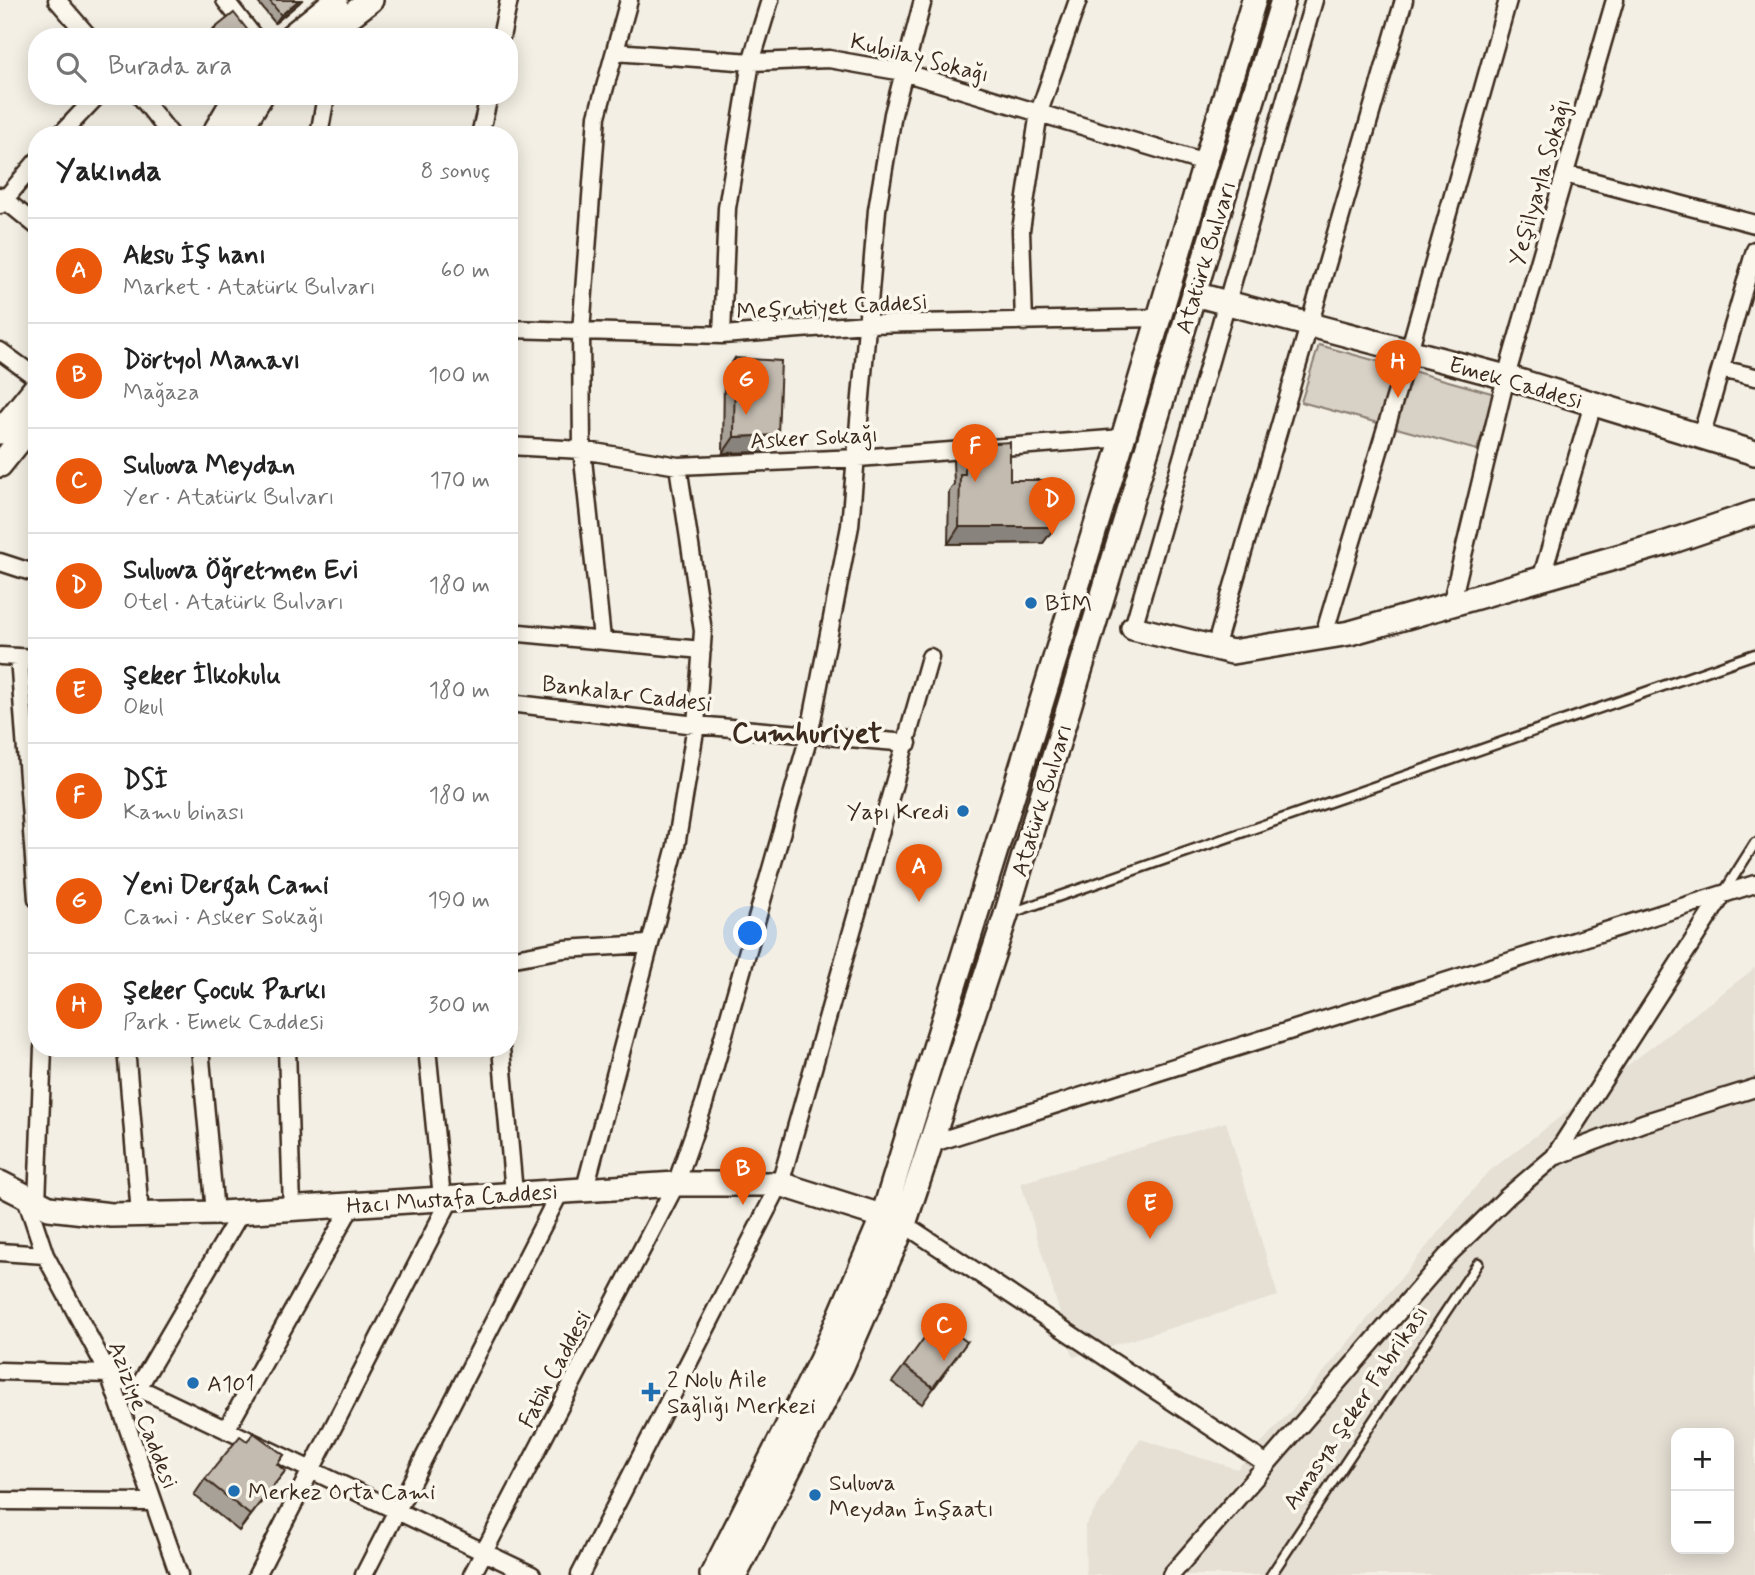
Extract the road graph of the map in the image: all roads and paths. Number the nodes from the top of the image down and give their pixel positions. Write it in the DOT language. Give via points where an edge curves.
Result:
graph roads {
  1 [pos="57,0"];
  2 [pos="225,0"];
  3 [pos="336,0"];
  4 [pos="371,0"];
  5 [pos="509,0"];
  6 [pos="629,0"];
  7 [pos="771,0"];
  8 [pos="923,0"];
  9 [pos="1078,0"];
  10 [pos="1254,0"];
  11 [pos="1283,0"];
  12 [pos="1314,0"];
  13 [pos="1404,0"];
  14 [pos="1508,0"];
  15 [pos="1615,0"];
  16 [pos="81,28"];
  17 [pos="247,28"];
  18 [pos="301,28"];
  19 [pos="338,28"];
  20 [pos="503,28"];
  21 [pos="615,52"];
  22 [pos="751,62"];
  23 [pos="903,72"];
  24 [pos="88,105"];
  25 [pos="147,105"];
  26 [pos="231,105"];
  27 [pos="255,105"];
  28 [pos="324,105"];
  29 [pos="487,105"];
  30 [pos="1039,112"];
  31 [pos="69,126"];
  32 [pos="164,126"];
  33 [pos="218,126"];
  34 [pos="243,126"];
  35 [pos="321,126"];
  36 [pos="482,126"];
  37 [pos="1205,163"];
  38 [pos="28,171"];
  39 [pos="1565,174"];
  40 [pos="1,200"];
  41 [pos="28,220"];
  42 [pos="1755,224"];
  43 [pos="1755,250"];
  44 [pos="1194,294"];
  45 [pos="1226,303"];
  46 [pos="1158,318"];
  47 [pos="1024,322"];
  48 [pos="867,324"];
  49 [pos="1310,325"];
  50 [pos="518,329"];
  51 [pos="580,332"];
  52 [pos="722,335"];
  53 [pos="0,351"];
  54 [pos="1409,351"];
  55 [pos="1721,369"];
  56 [pos="28,371"];
  57 [pos="1506,377"];
  58 [pos="1755,377"];
  59 [pos="28,397"];
  60 [pos="1593,404"];
  61 [pos="28,430"];
  62 [pos="0,432"];
  63 [pos="1701,437"];
  64 [pos="1123,439"];
  65 [pos="518,446"];
  66 [pos="582,450"];
  67 [pos="1755,453"];
  68 [pos="858,458"];
  69 [pos="0,465"];
  70 [pos="678,466"];
  71 [pos="1755,513"];
  72 [pos="0,562"];
  73 [pos="28,571"];
  74 [pos="1541,579"];
  75 [pos="1451,605"];
  76 [pos="1133,628"];
  77 [pos="518,633"];
  78 [pos="1323,638"];
  79 [pos="602,639"];
  80 [pos="1215,648"];
  81 [pos="702,650"];
  82 [pos="1755,654"];
  83 [pos="0,656"];
  84 [pos="19,657"];
  85 [pos="930,657"];
  86 [pos="28,658"];
  87 [pos="518,704"];
  88 [pos="696,725"];
  89 [pos="809,736"];
  90 [pos="908,743"];
  91 [pos="28,778"];
  92 [pos="1755,843"];
  93 [pos="1755,884"];
  94 [pos="1723,894"];
  95 [pos="1006,915"];
  96 [pos="648,944"];
  97 [pos="518,957"];
  98 [pos="42,1057"];
  99 [pos="127,1057"];
  100 [pos="201,1057"];
  101 [pos="287,1057"];
  102 [pos="428,1057"];
  103 [pos="502,1057"];
  104 [pos="1755,1088"];
  105 [pos="930,1144"];
  106 [pos="1554,1157"];
  107 [pos="0,1182"];
  108 [pos="677,1184"];
  109 [pos="780,1184"];
  110 [pos="585,1188"];
  111 [pos="561,1190"];
  112 [pos="514,1193"];
  113 [pos="447,1198"];
  114 [pos="32,1201"];
  115 [pos="352,1205"];
  116 [pos="292,1209"];
  117 [pos="241,1212"];
  118 [pos="215,1213"];
  119 [pos="140,1214"];
  120 [pos="893,1220"];
  121 [pos="0,1252"];
  122 [pos="45,1255"];
  123 [pos="1478,1263"];
  124 [pos="0,1371"];
  125 [pos="109,1374"];
  126 [pos="138,1388"];
  127 [pos="226,1430"];
  128 [pos="1267,1464"];
  129 [pos="313,1471"];
  130 [pos="0,1502"];
  131 [pos="153,1502"];
  132 [pos="397,1511"];
  133 [pos="484,1552"];
  134 [pos="740,1572"];
  135 [pos="178,1575"];
  136 [pos="257,1575"];
  137 [pos="364,1575"];
  138 [pos="472,1575"];
  139 [pos="532,1575"];
  140 [pos="580,1575"];
  141 [pos="712,1575"];
  142 [pos="1171,1575"];
  143 [pos="1271,1575"];
  1 -- 16 [label="street"];
  2 -- 17 [label="street"];
  3 -- 18 [label="main road"];
  4 -- 19 [label="main road"];
  5 -- 20 [label="street"];
  6 -- 21 [label="street"];
  7 -- 22 [label="street"];
  8 -- 23 [label="street, Fatih Caddesi"];
  9 -- 30 [label="street"];
  10 -- 37 [label="main road, Atatürk Bulvarı"];
  11 -- 44 [label="main road, Atatürk Bulvarı"];
  12 -- 45 [label="street"];
  13 -- 49 [label="street"];
  14 -- 54 [label="street"];
  15 -- 39 [label="street, Yeşilyayla Sokağı"];
  21 -- 22 [label="street, Kubilay Sokağı"];
  21 -- 51 [label="street" via="597,116"];
  22 -- 23 [label="street, Kubilay Sokağı" via="829,59"];
  22 -- 52 [label="street" via="727,208"];
  23 -- 30 [label="street, Kubilay Sokağı"];
  23 -- 48 [label="street, Fatih Caddesi" via="877,210"];
  24 -- 31 [label="street"];
  25 -- 32 [label="street"];
  26 -- 33 [label="main road"];
  27 -- 34 [label="main road"];
  28 -- 35 [label="street"];
  29 -- 36 [label="street"];
  30 -- 37 [label="street, Kubilay Sokağı"];
  30 -- 47 [label="street" via="1021,230"];
  37 -- 46 [label="main road, Atatürk Bulvarı"];
  38 -- 40 [label="street"];
  39 -- 42 [label="street"];
  39 -- 57 [label="street, Yeşilyayla Sokağı"];
  40 -- 41 [label="street"];
  43 -- 55 [label="street"];
  44 -- 45 [label="main road, Emek Caddesi"];
  44 -- 95 [label="main road, Atatürk Bulvarı"];
  45 -- 49 [label="main road, Emek Caddesi"];
  45 -- 76 [label="street"];
  46 -- 47 [label="street, Meşrutiyet Caddesi"];
  46 -- 64 [label="main road, Atatürk Bulvarı"];
  47 -- 48 [label="street, Meşrutiyet Caddesi"];
  48 -- 52 [label="street, Meşrutiyet Caddesi"];
  48 -- 68 [label="street, Fatih Caddesi"];
  49 -- 54 [label="main road, Emek Caddesi"];
  49 -- 80 [label="street"];
  50 -- 51 [label="street, Meşrutiyet Caddesi"];
  51 -- 52 [label="street, Meşrutiyet Caddesi"];
  51 -- 66 [label="street"];
  53 -- 56 [label="street"];
  54 -- 57 [label="main road, Emek Caddesi"];
  54 -- 78 [label="street"];
  55 -- 58 [label="street"];
  55 -- 63 [label="street"];
  57 -- 60 [label="main road, Emek Caddesi"];
  57 -- 75 [label="street, Yeşilyayla Sokağı"];
  59 -- 62 [label="main road"];
  60 -- 63 [label="main road, Emek Caddesi"];
  60 -- 74 [label="street"];
  61 -- 69 [label="main road"];
  63 -- 67 [label="main road, Emek Caddesi"];
  64 -- 68 [label="street, Asker Sokağı"];
  64 -- 120 [label="main road, Atatürk Bulvarı"];
  65 -- 66 [label="street, Asker Sokağı"];
  66 -- 70 [label="street, Asker Sokağı"];
  66 -- 79 [label="street"];
  68 -- 70 [label="street, Asker Sokağı"];
  68 -- 89 [label="street, Fatih Caddesi" via="850,526"];
  70 -- 81 [label="street" via="704,631"];
  71 -- 74 [label="main road"];
  72 -- 73 [label="street"];
  74 -- 75 [label="main road"];
  75 -- 78 [label="main road"];
  76 -- 80 [label="main road"];
  77 -- 79 [label="street"];
  78 -- 80 [label="main road" via="1232,652"];
  79 -- 81 [label="street"];
  81 -- 88 [label="street"];
  82 -- 95 [label="lane"];
  83 -- 84 [label="street"];
  84 -- 86 [label="street"];
  84 -- 91 [label="street"];
  85 -- 90 [label="street"];
  87 -- 88 [label="street, Bankalar Caddesi"];
  88 -- 89 [label="street, Bankalar Caddesi"];
  88 -- 96 [label="street" via="676,846"];
  89 -- 90 [label="street, Bankalar Caddesi"];
  89 -- 108 [label="street, Fatih Caddesi"];
  90 -- 109 [label="street"];
  92 -- 94 [label="lane"];
  93 -- 94 [label="street"];
  94 -- 105 [label="street"];
  94 -- 106 [label="street"];
  95 -- 105 [label="main road, Atatürk Bulvarı"];
  96 -- 97 [label="street" via="564,949"];
  96 -- 110 [label="street"];
  98 -- 114 [label="street"];
  99 -- 119 [label="street"];
  100 -- 118 [label="street"];
  101 -- 116 [label="street"];
  102 -- 113 [label="street"];
  103 -- 112 [label="street"];
  104 -- 106 [label="street"];
  105 -- 120 [label="main road, Atatürk Bulvarı"];
  106 -- 128 [label="street" via="1446,1257"];
  107 -- 114 [label="main road, Hacı Mustafa Caddesi"];
  108 -- 109 [label="main road, Hacı Mustafa Caddesi"];
  108 -- 110 [label="main road, Hacı Mustafa Caddesi"];
  108 -- 133 [label="street, Fatih Caddesi"];
  109 -- 120 [label="main road, Hacı Mustafa Caddesi"];
  109 -- 140 [label="street"];
  110 -- 111 [label="main road, Hacı Mustafa Caddesi"];
  111 -- 112 [label="main road, Hacı Mustafa Caddesi"];
  111 -- 132 [label="street"];
  112 -- 113 [label="main road, Hacı Mustafa Caddesi"];
  113 -- 115 [label="main road, Hacı Mustafa Caddesi"];
  113 -- 129 [label="street"];
  114 -- 119 [label="main road, Hacı Mustafa Caddesi" via="49,1208"];
  114 -- 122 [label="street, Aziziye Caddesi"];
  115 -- 116 [label="main road, Hacı Mustafa Caddesi"];
  115 -- 127 [label="street"];
  116 -- 117 [label="main road, Hacı Mustafa Caddesi"];
  117 -- 118 [label="main road, Hacı Mustafa Caddesi"];
  117 -- 126 [label="street"];
  118 -- 119 [label="main road, Hacı Mustafa Caddesi"];
  120 -- 128 [label="street"];
  120 -- 134 [label="main road, Atatürk Bulvarı" via="842,1366"];
  120 -- 141 [label="main road, Atatürk Bulvarı"];
  121 -- 122 [label="street"];
  122 -- 125 [label="street, Aziziye Caddesi"];
  123 -- 143 [label="lane, Amasya Şeker Fabrikası"];
  124 -- 125 [label="street"];
  125 -- 126 [label="street"];
  125 -- 131 [label="street, Aziziye Caddesi"];
  126 -- 127 [label="street"];
  127 -- 129 [label="street"];
  128 -- 142 [label="street"];
  129 -- 132 [label="street"];
  129 -- 136 [label="street"];
  130 -- 131 [label="street"];
  131 -- 135 [label="street, Aziziye Caddesi"];
  132 -- 133 [label="street"];
  132 -- 137 [label="street"];
  133 -- 138 [label="street, Fatih Caddesi"];
  133 -- 139 [label="street"];
}
